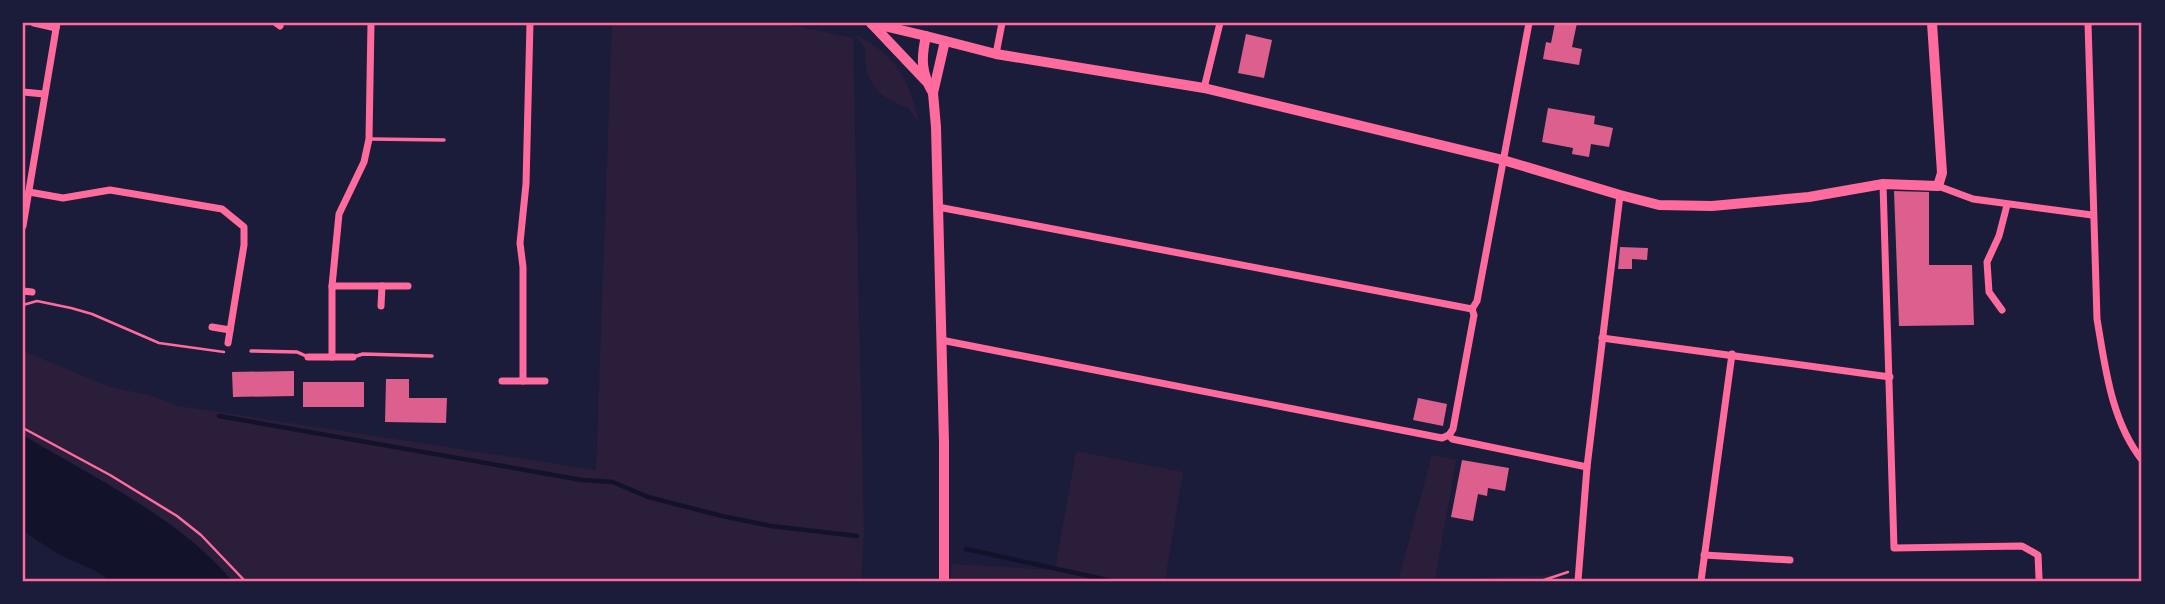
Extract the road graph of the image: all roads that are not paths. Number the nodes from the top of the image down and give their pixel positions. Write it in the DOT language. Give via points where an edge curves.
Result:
graph roads {
  1 [pos="34,23"];
  2 [pos="371,23"];
  3 [pos="530,23"];
  4 [pos="871,23"];
  5 [pos="1002,23"];
  6 [pos="1220,23"];
  7 [pos="1529,23"];
  8 [pos="1932,23"];
  9 [pos="2088,23"];
  10 [pos="57,25"];
  11 [pos="926,36"];
  12 [pos="945,41"];
  13 [pos="996,54"];
  14 [pos="926,81"];
  15 [pos="1204,88"];
  16 [pos="23,92"];
  17 [pos="933,93"];
  18 [pos="44,94"];
  19 [pos="369,139"];
  20 [pos="444,140"];
  21 [pos="1503,160"];
  22 [pos="1883,184"];
  23 [pos="1938,186"];
  24 [pos="29,192"];
  25 [pos="1620,195"];
  26 [pos="2007,205"];
  27 [pos="938,207"];
  28 [pos="2092,215"];
  29 [pos="23,226"];
  30 [pos="332,286"];
  31 [pos="382,286"];
  32 [pos="408,286"];
  33 [pos="23,291"];
  34 [pos="32,292"];
  35 [pos="382,306"];
  36 [pos="1472,309"];
  37 [pos="2002,310"];
  38 [pos="212,327"];
  39 [pos="230,330"];
  40 [pos="1602,338"];
  41 [pos="941,340"];
  42 [pos="228,343"];
  43 [pos="251,351"];
  44 [pos="1732,354"];
  45 [pos="432,356"];
  46 [pos="308,357"];
  47 [pos="332,357"];
  48 [pos="354,358"];
  49 [pos="1890,377"];
  50 [pos="502,381"];
  51 [pos="523,381"];
  52 [pos="545,381"];
  53 [pos="1449,435"];
  54 [pos="2142,460"];
  55 [pos="1587,467"];
  56 [pos="1704,555"];
  57 [pos="1790,560"];
  58 [pos="2039,578"];
  59 [pos="944,581"];
  60 [pos="1577,581"];
  61 [pos="1701,581"];
  1 -- 10 [label="street"];
  2 -- 19 [label="street"];
  3 -- 51 [label="street" via="520,243"];
  4 -- 11 [label="street"];
  4 -- 14 [label="street"];
  5 -- 13 [label="street"];
  6 -- 15 [label="street"];
  7 -- 21 [label="street"];
  8 -- 23 [label="main road" via="1942,173"];
  9 -- 28 [label="street"];
  10 -- 18 [label="street"];
  11 -- 12 [label="main road"];
  11 -- 14 [label="main road" via="922,64"];
  12 -- 13 [label="main road"];
  12 -- 17 [label="main road"];
  13 -- 15 [label="main road"];
  14 -- 17 [label="main road"];
  15 -- 21 [label="main road"];
  16 -- 18 [label="street"];
  17 -- 27 [label="main road"];
  18 -- 24 [label="street"];
  19 -- 20 [label="lane"];
  19 -- 30 [label="street" via="364,162 338,214"];
  21 -- 25 [label="main road"];
  21 -- 36 [label="street"];
  22 -- 23 [label="main road"];
  22 -- 25 [label="main road" via="1712,206 1659,205"];
  22 -- 49 [label="street"];
  23 -- 26 [label="street" via="1973,200"];
  24 -- 29 [label="street"];
  24 -- 39 [label="street" via="63,198 110,190 222,209 244,227"];
  25 -- 40 [label="street"];
  26 -- 28 [label="street"];
  26 -- 37 [label="street" via="1987,261 1989,292"];
  27 -- 36 [label="street"];
  27 -- 41 [label="main road"];
  28 -- 54 [label="street" via="2097,319 2104,360 2117,411"];
  30 -- 31 [label="street"];
  30 -- 47 [label="street"];
  31 -- 32 [label="street"];
  31 -- 35 [label="street"];
  33 -- 34 [label="street"];
  36 -- 53 [label="street"];
  38 -- 39 [label="street"];
  39 -- 42 [label="street"];
  40 -- 44 [label="street"];
  40 -- 55 [label="street"];
  41 -- 53 [label="street" via="1442,438"];
  41 -- 59 [label="main road"];
  43 -- 46 [label="lane" via="297,352"];
  44 -- 49 [label="street"];
  44 -- 56 [label="street"];
  45 -- 48 [label="lane" via="363,354"];
  46 -- 47 [label="street"];
  47 -- 48 [label="street"];
  49 -- 58 [label="street" via="1894,548 2022,546 2038,555"];
  50 -- 51 [label="street"];
  51 -- 52 [label="street"];
  53 -- 55 [label="street"];
  55 -- 60 [label="street"];
  56 -- 57 [label="street"];
  56 -- 61 [label="street"];
}
